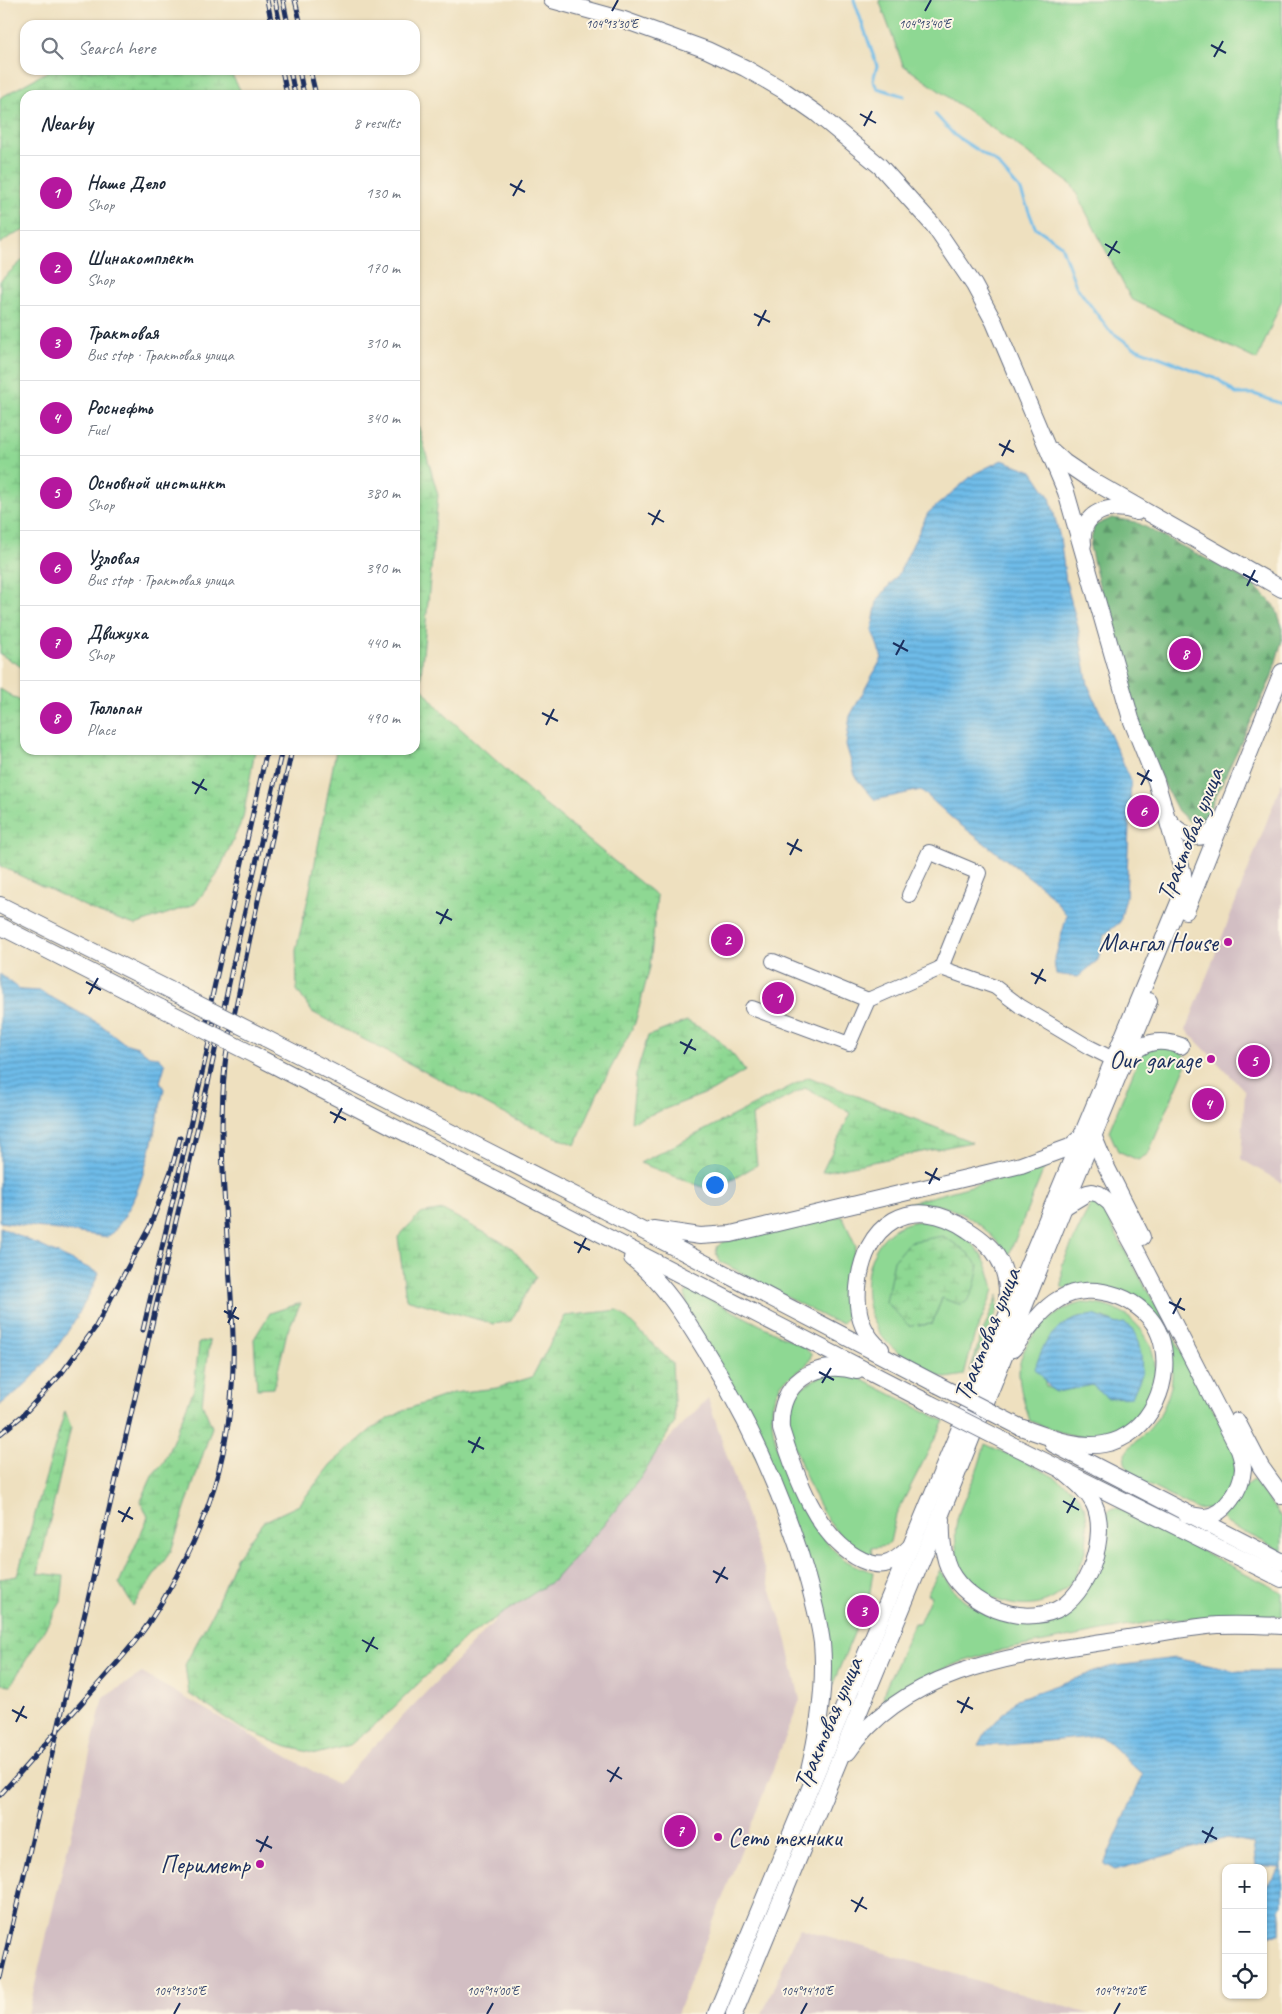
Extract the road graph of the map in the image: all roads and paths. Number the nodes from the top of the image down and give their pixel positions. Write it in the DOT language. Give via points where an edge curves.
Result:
graph roads {
  1 [pos="552,0"];
  2 [pos="1045,441"];
  3 [pos="1176,528"];
  4 [pos="1083,548"];
  5 [pos="1282,589"];
  6 [pos="1282,672"];
  7 [pos="1222,818"];
  8 [pos="1169,820"];
  9 [pos="909,895"];
  10 [pos="0,905"];
  11 [pos="0,926"];
  12 [pos="773,961"];
  13 [pos="941,968"];
  14 [pos="868,1000"];
  15 [pos="752,1008"];
  16 [pos="1181,1046"];
  17 [pos="1118,1061"];
  18 [pos="1087,1136"];
  19 [pos="582,1199"];
  20 [pos="1064,1206"];
  21 [pos="571,1220"];
  22 [pos="1006,1317"];
  23 [pos="998,1372"];
  24 [pos="938,1385"];
  25 [pos="932,1404"];
  26 [pos="1020,1427"];
  27 [pos="1063,1471"];
  28 [pos="1282,1496"];
  29 [pos="943,1509"];
  30 [pos="1186,1514"];
  31 [pos="912,1546"];
  32 [pos="1282,1562"];
  33 [pos="1282,1580"];
  34 [pos="1282,1626"];
  35 [pos="828,1783"];
  36 [pos="799,1816"];
  37 [pos="716,2014"];
  38 [pos="734,2014"];
  1 -- 2 [label="main road, Трактовая улица" via="667,35 745,68 816,113 867,155 934,226 974,285 994,322"];
  2 -- 3 [label="main road" via="1070,467"];
  2 -- 4 [label="main road, Трактовая улица" via="1066,492"];
  3 -- 4 [label="main road" via="1131,510 1113,508 1089,520 1083,534"];
  3 -- 5 [label="main road"];
  4 -- 8 [label="main road, Трактовая улица" via="1131,719"];
  6 -- 7 [label="main road, Трактовая улица"];
  7 -- 8 [label="main road" via="1210,833 1199,837 1182,832"];
  7 -- 17 [label="main road, Трактовая улица"];
  8 -- 17 [label="main road, Трактовая улица" via="1183,873 1183,888"];
  9 -- 13 [label="street" via="929,852 979,873"];
  10 -- 19 [label="main road, bridge"];
  11 -- 21 [label="main road, bridge"];
  12 -- 14 [label="street"];
  13 -- 14 [label="street"];
  13 -- 17 [label="street" via="995,987 1020,1006"];
  14 -- 15 [label="street" via="849,1044"];
  16 -- 17 [label="main road" via="1154,1041"];
  17 -- 18 [label="main road, Трактовая улица"];
  18 -- 19 [label="main road" via="1070,1148 1021,1165 723,1236 661,1232"];
  18 -- 20 [label="main road, Трактовая улица"];
  18 -- 22 [label="main road, Трактовая улица"];
  18 -- 28 [label="main road" via="1261,1467"];
  19 -- 24 [label="main road"];
  20 -- 23 [label="main road, Трактовая улица"];
  20 -- 30 [label="main road" via="1092,1192 1110,1203 1239,1450 1243,1471 1230,1500 1208,1516"];
  21 -- 25 [label="main road"];
  21 -- 36 [label="main road" via="638,1262 671,1297 728,1386 753,1433 791,1524 814,1602 823,1659 812,1758"];
  22 -- 24 [label="main road" via="1006,1279 999,1259 972,1232 945,1217 919,1214 900,1216 882,1228 869,1245 860,1266 857,1299 862,1324 876,1344"];
  22 -- 31 [label="main road, Трактовая улица"];
  23 -- 26 [label="main road" via="1024,1334 1050,1305 1074,1292 1096,1290 1116,1295 1147,1316 1160,1335 1165,1365 1162,1386 1154,1406 1133,1431 1111,1442 1090,1445 1064,1441"];
  23 -- 29 [label="main road, Трактовая улица"];
  24 -- 26 [label="main road, bridge"];
  25 -- 27 [label="main road, bridge"];
  25 -- 31 [label="main road" via="868,1375 835,1368 817,1370 799,1380 788,1393 781,1411 781,1429 803,1490 839,1544 874,1564 896,1559"];
  26 -- 30 [label="main road"];
  27 -- 29 [label="main road" via="1083,1488 1094,1503 1098,1521 1097,1542 1092,1567 1082,1584 1069,1602 1048,1613 1022,1614 994,1608 965,1590 946,1560 942,1539"];
  27 -- 33 [label="main road"];
  29 -- 35 [label="main road, Трактовая улица"];
  30 -- 32 [label="main road"];
  31 -- 36 [label="main road, Трактовая улица"];
  34 -- 35 [label="main road" via="1203,1627 1063,1648 960,1672 918,1691 885,1711 854,1743"];
  35 -- 38 [label="main road, Трактовая улица"];
  36 -- 37 [label="main road, Трактовая улица"];
}
